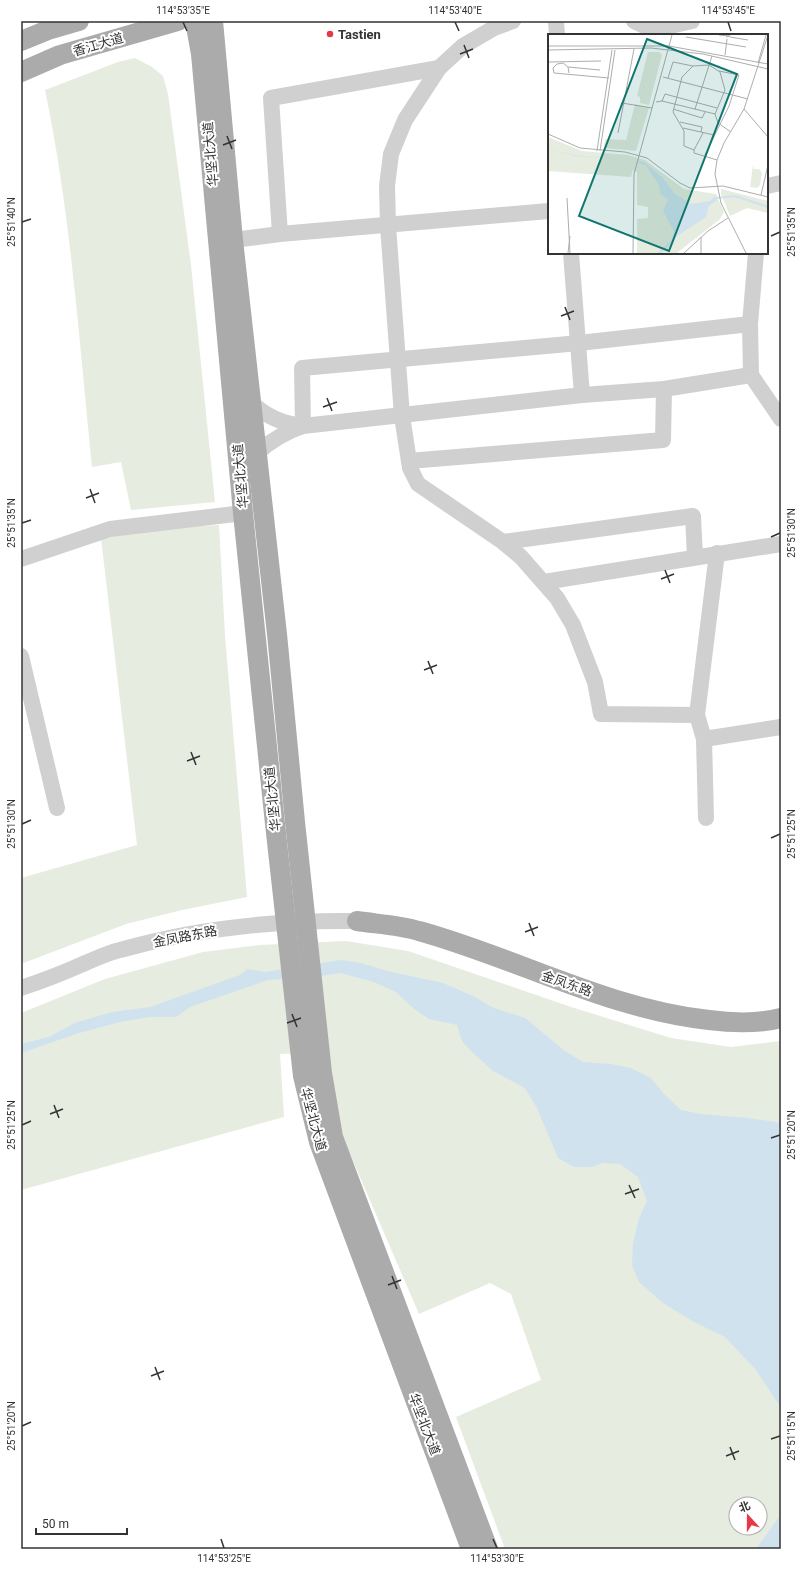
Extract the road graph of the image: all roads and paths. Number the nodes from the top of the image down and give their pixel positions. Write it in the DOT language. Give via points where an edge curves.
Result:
graph roads {
  1 [pos="79,21"];
  2 [pos="178,21"];
  3 [pos="195,21"];
  4 [pos="213,21"];
  5 [pos="513,21"];
  6 [pos="556,21"];
  7 [pos="634,21"];
  8 [pos="692,21"];
  9 [pos="657,32"];
  10 [pos="557,34"];
  11 [pos="21,41"];
  12 [pos="439,68"];
  13 [pos="21,72"];
  14 [pos="781,183"];
  15 [pos="768,186"];
  16 [pos="548,211"];
  17 [pos="388,226"];
  18 [pos="280,234"];
  19 [pos="233,240"];
  20 [pos="571,254"];
  21 [pos="756,254"];
  22 [pos="750,324"];
  23 [pos="578,343"];
  24 [pos="398,359"];
  25 [pos="751,375"];
  26 [pos="664,389"];
  27 [pos="582,395"];
  28 [pos="251,402"];
  29 [pos="402,416"];
  30 [pos="781,419"];
  31 [pos="303,426"];
  32 [pos="256,454"];
  33 [pos="409,461"];
  34 [pos="243,513"];
  35 [pos="503,542"];
  36 [pos="781,544"];
  37 [pos="717,554"];
  38 [pos="696,557"];
  39 [pos="21,560"];
  40 [pos="544,582"];
  41 [pos="21,656"];
  42 [pos="697,716"];
  43 [pos="781,727"];
  44 [pos="704,739"];
  45 [pos="57,808"];
  46 [pos="706,818"];
  47 [pos="357,920"];
  48 [pos="21,988"];
  49 [pos="781,1018"];
  50 [pos="312,1074"];
  51 [pos="471,1549"];
  52 [pos="488,1549"];
  1 -- 11 [label="main road, 香江大道"];
  2 -- 13 [label="main road, 香江大道" via="60,55"];
  3 -- 34 [label="main road, 华坚北大道" via="201,54"];
  4 -- 19 [label="main road, 华坚北大道"];
  5 -- 12 [label="street" via="494,28 464,46"];
  6 -- 10 [label="street"];
  7 -- 9 [label="street"];
  8 -- 9 [label="street"];
  12 -- 17 [label="street" via="405,120 392,154 386,186"];
  12 -- 18 [label="street" via="271,98"];
  14 -- 15 [label="street"];
  16 -- 17 [label="street"];
  17 -- 18 [label="street"];
  17 -- 24 [label="street"];
  18 -- 19 [label="street"];
  19 -- 28 [label="main road, 华坚北大道"];
  20 -- 23 [label="street"];
  21 -- 22 [label="street"];
  22 -- 23 [label="street"];
  22 -- 25 [label="street"];
  23 -- 24 [label="street"];
  23 -- 27 [label="street"];
  24 -- 29 [label="street"];
  24 -- 31 [label="street" via="302,368"];
  25 -- 26 [label="street"];
  25 -- 30 [label="street"];
  26 -- 27 [label="street"];
  26 -- 33 [label="street" via="663,440"];
  27 -- 29 [label="street"];
  28 -- 31 [label="street" via="275,420"];
  28 -- 32 [label="main road, 华坚北大道"];
  29 -- 31 [label="street"];
  29 -- 33 [label="street"];
  31 -- 32 [label="street" via="272,440"];
  32 -- 50 [label="main road, 华坚北大道" via="277,634 294,822"];
  33 -- 35 [label="street" via="418,484"];
  34 -- 39 [label="street" via="110,529"];
  34 -- 50 [label="main road, 华坚北大道" via="275,824"];
  35 -- 38 [label="street" via="693,516"];
  35 -- 40 [label="street"];
  36 -- 37 [label="street"];
  37 -- 38 [label="street"];
  37 -- 42 [label="street"];
  38 -- 40 [label="street"];
  40 -- 42 [label="street" via="573,625 594,682 601,714"];
  41 -- 45 [label="street"];
  42 -- 44 [label="street"];
  43 -- 44 [label="street"];
  44 -- 46 [label="street"];
  47 -- 48 [label="street, 金凤路东路" via="308,920 262,924 170,938 118,950"];
  47 -- 49 [label="main road, 金凤东路" via="418,931 562,982 683,1018 729,1023"];
  50 -- 51 [label="main road, 华坚北大道" via="319,1142"];
  50 -- 52 [label="main road, 华坚北大道"];
}
